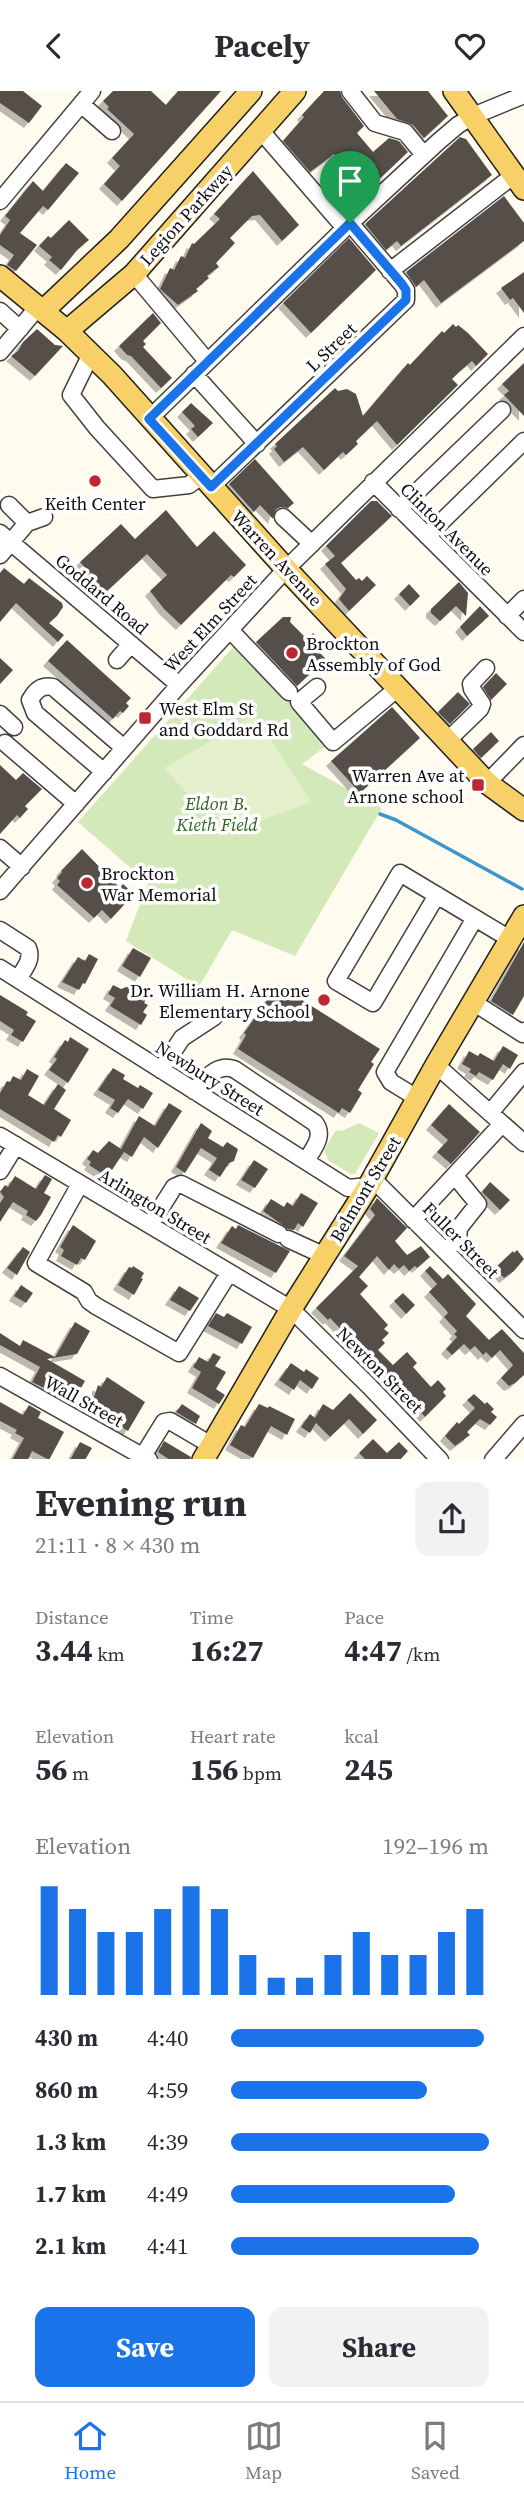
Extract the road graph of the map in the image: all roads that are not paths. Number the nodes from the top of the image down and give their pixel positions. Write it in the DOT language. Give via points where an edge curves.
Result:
graph roads {
  1 [pos="251,91"];
  2 [pos="295,91"];
  3 [pos="350,91"];
  4 [pos="454,91"];
  5 [pos="524,95"];
  6 [pos="86,97"];
  7 [pos="473,116"];
  8 [pos="112,131"];
  9 [pos="261,131"];
  10 [pos="424,155"];
  11 [pos="519,182"];
  12 [pos="0,201"];
  13 [pos="347,226"];
  14 [pos="102,257"];
  15 [pos="390,271"];
  16 [pos="129,278"];
  17 [pos="2,281"];
  18 [pos="41,309"];
  19 [pos="0,311"];
  20 [pos="20,328"];
  21 [pos="67,331"];
  22 [pos="524,337"];
  23 [pos="0,352"];
  24 [pos="91,354"];
  25 [pos="207,361"];
  26 [pos="194,374"];
  27 [pos="502,410"];
  28 [pos="149,419"];
  29 [pos="524,441"];
  30 [pos="257,444"];
  31 [pos="206,482"];
  32 [pos="373,482"];
  33 [pos="9,505"];
  34 [pos="399,509"];
  35 [pos="44,517"];
  36 [pos="283,517"];
  37 [pos="27,523"];
  38 [pos="427,536"];
  39 [pos="4,543"];
  40 [pos="312,544"];
  41 [pos="286,569"];
  42 [pos="524,599"];
  43 [pos="507,615"];
  44 [pos="230,630"];
  45 [pos="524,632"];
  46 [pos="131,644"];
  47 [pos="117,660"];
  48 [pos="486,668"];
  49 [pos="179,685"];
  50 [pos="317,687"];
  51 [pos="398,688"];
  52 [pos="289,692"];
  53 [pos="0,714"];
  54 [pos="14,727"];
  55 [pos="447,741"];
  56 [pos="5,743"];
  57 [pos="524,745"];
  58 [pos="124,748"];
  59 [pos="104,772"];
  60 [pos="487,783"];
  61 [pos="76,804"];
  62 [pos="524,810"];
  63 [pos="0,848"];
  64 [pos="22,867"];
  65 [pos="0,891"];
  66 [pos="437,895"];
  67 [pos="524,916"];
  68 [pos="475,918"];
  69 [pos="0,930"];
  70 [pos="510,939"];
  71 [pos="0,968"];
  72 [pos="18,979"];
  73 [pos="473,1002"];
  74 [pos="214,1017"];
  75 [pos="524,1031"];
  76 [pos="436,1065"];
  77 [pos="161,1070"];
  78 [pos="524,1072"];
  79 [pos="194,1091"];
  80 [pos="417,1098"];
  81 [pos="496,1118"];
  82 [pos="0,1136"];
  83 [pos="524,1143"];
  84 [pos="16,1145"];
  85 [pos="306,1161"];
  86 [pos="0,1171"];
  87 [pos="455,1177"];
  88 [pos="80,1184"];
  89 [pos="368,1187"];
  90 [pos="413,1220"];
  91 [pos="150,1226"];
  92 [pos="445,1251"];
  93 [pos="325,1256"];
  94 [pos="229,1273"];
  95 [pos="290,1310"];
  96 [pos="524,1330"];
  97 [pos="0,1376"];
  98 [pos="524,1424"];
  99 [pos="207,1452"];
  100 [pos="501,1457"];
  101 [pos="146,1458"];
  102 [pos="440,1459"];
  1 -- 14 [label="main road, Legion Parkway"];
  2 -- 9 [label="main road, Legion Parkway"];
  3 -- 10 [label="street" via="375,123 405,132"];
  4 -- 7 [label="main road"];
  5 -- 7 [label="street"];
  6 -- 8 [label="street"];
  6 -- 12 [label="street"];
  7 -- 10 [label="street"];
  7 -- 11 [label="main road"];
  9 -- 13 [label="street, L Street"];
  9 -- 16 [label="main road, Legion Parkway"];
  10 -- 13 [label="street"];
  11 -- 15 [label="street"];
  13 -- 15 [label="street, L Street"];
  13 -- 25 [label="street"];
  14 -- 16 [label="main road"];
  14 -- 18 [label="main road, Legion Parkway"];
  15 -- 30 [label="street, L Street" via="406,290 402,305"];
  16 -- 21 [label="main road, Legion Parkway"];
  16 -- 25 [label="street"];
  17 -- 18 [label="main road, Warren Avenue"];
  18 -- 20 [label="street"];
  18 -- 21 [label="main road, Warren Avenue"];
  19 -- 20 [label="street"];
  20 -- 23 [label="street"];
  21 -- 24 [label="main road, Warren Avenue"];
  22 -- 32 [label="street, West Elm Street"];
  24 -- 28 [label="main road, Warren Avenue"];
  24 -- 31 [label="street" via="71,395 97,428 153,489"];
  25 -- 26 [label="street"];
  26 -- 28 [label="street"];
  26 -- 30 [label="street"];
  27 -- 34 [label="street"];
  28 -- 31 [label="main road, Warren Avenue"];
  29 -- 38 [label="street"];
  30 -- 31 [label="street, L Street"];
  31 -- 41 [label="main road, Warren Avenue"];
  32 -- 34 [label="street, Clinton Avenue"];
  32 -- 40 [label="street, West Elm Street"];
  33 -- 37 [label="street"];
  34 -- 38 [label="street, Clinton Avenue"];
  35 -- 37 [label="street"];
  36 -- 40 [label="street"];
  37 -- 39 [label="street"];
  38 -- 43 [label="street, Clinton Avenue"];
  39 -- 46 [label="street, Goddard Road"];
  40 -- 41 [label="street, West Elm Street"];
  41 -- 44 [label="street, West Elm Street"];
  41 -- 51 [label="main road, Warren Avenue"];
  42 -- 43 [label="street"];
  43 -- 45 [label="street, Clinton Avenue"];
  44 -- 49 [label="street, West Elm Street"];
  44 -- 52 [label="street"];
  46 -- 47 [label="street"];
  46 -- 49 [label="street, Goddard Road"];
  48 -- 55 [label="street" via="471,684 482,704 480,709"];
  49 -- 58 [label="street, West Elm Street"];
  50 -- 51 [label="street" via="299,702 333,742"];
  51 -- 55 [label="main road, Warren Avenue"];
  53 -- 54 [label="street"];
  55 -- 60 [label="main road, Warren Avenue"];
  56 -- 61 [label="street"];
  57 -- 60 [label="street"];
  58 -- 59 [label="street, West Elm Street"];
  58 -- 59 [label="street" via="53,687 35,691 30,701 35,713"];
  59 -- 61 [label="street, West Elm Street"];
  60 -- 62 [label="main road, Warren Avenue"];
  61 -- 64 [label="street, West Elm Street"];
  63 -- 64 [label="street"];
  64 -- 65 [label="street, West Elm Street"];
  66 -- 66 [label="street" via="400,873 336,981 373,1003"];
  66 -- 68 [label="street"];
  67 -- 70 [label="main road, Belmont Street"];
  68 -- 70 [label="street"];
  68 -- 80 [label="street" via="385,1072 391,1082"];
  69 -- 72 [label="street" via="30,952"];
  70 -- 73 [label="main road, Belmont Street"];
  71 -- 72 [label="street, Newbury Street"];
  72 -- 77 [label="street, Newbury Street"];
  73 -- 75 [label="street"];
  73 -- 76 [label="main road, Belmont Street"];
  74 -- 77 [label="street" via="182,1038"];
  76 -- 80 [label="main road, Belmont Street"];
  76 -- 81 [label="street"];
  77 -- 79 [label="street, Newbury Street"];
  78 -- 81 [label="street"];
  79 -- 85 [label="street, Newbury Street"];
  79 -- 85 [label="street" via="219,1067 234,1069 319,1128 320,1136"];
  80 -- 89 [label="main road, Belmont Street"];
  81 -- 83 [label="street"];
  81 -- 87 [label="street"];
  82 -- 84 [label="street, Arlington Street"];
  84 -- 86 [label="street"];
  84 -- 88 [label="street, Arlington Street"];
  85 -- 89 [label="street, Newbury Street" via="348,1188"];
  87 -- 90 [label="street"];
  87 -- 92 [label="street" via="478,1204 459,1228 458,1240"];
  88 -- 91 [label="street, Arlington Street"];
  88 -- 94 [label="street" via="36,1263 149,1338 179,1353"];
  89 -- 90 [label="street, Fuller Street" via="379,1185"];
  89 -- 93 [label="main road, Belmont Street"];
  90 -- 92 [label="street, Fuller Street"];
  91 -- 93 [label="street" via="174,1187 181,1184"];
  91 -- 94 [label="street, Arlington Street"];
  92 -- 96 [label="street, Fuller Street"];
  93 -- 95 [label="main road, Belmont Street"];
  94 -- 95 [label="street, Arlington Street"];
  95 -- 99 [label="main road, Belmont Street"];
  95 -- 102 [label="street, Newton Street"];
  97 -- 101 [label="street, Wall Street"];
  98 -- 100 [label="street"];
  99 -- 101 [label="street" via="170,1421 164,1422"];
}
